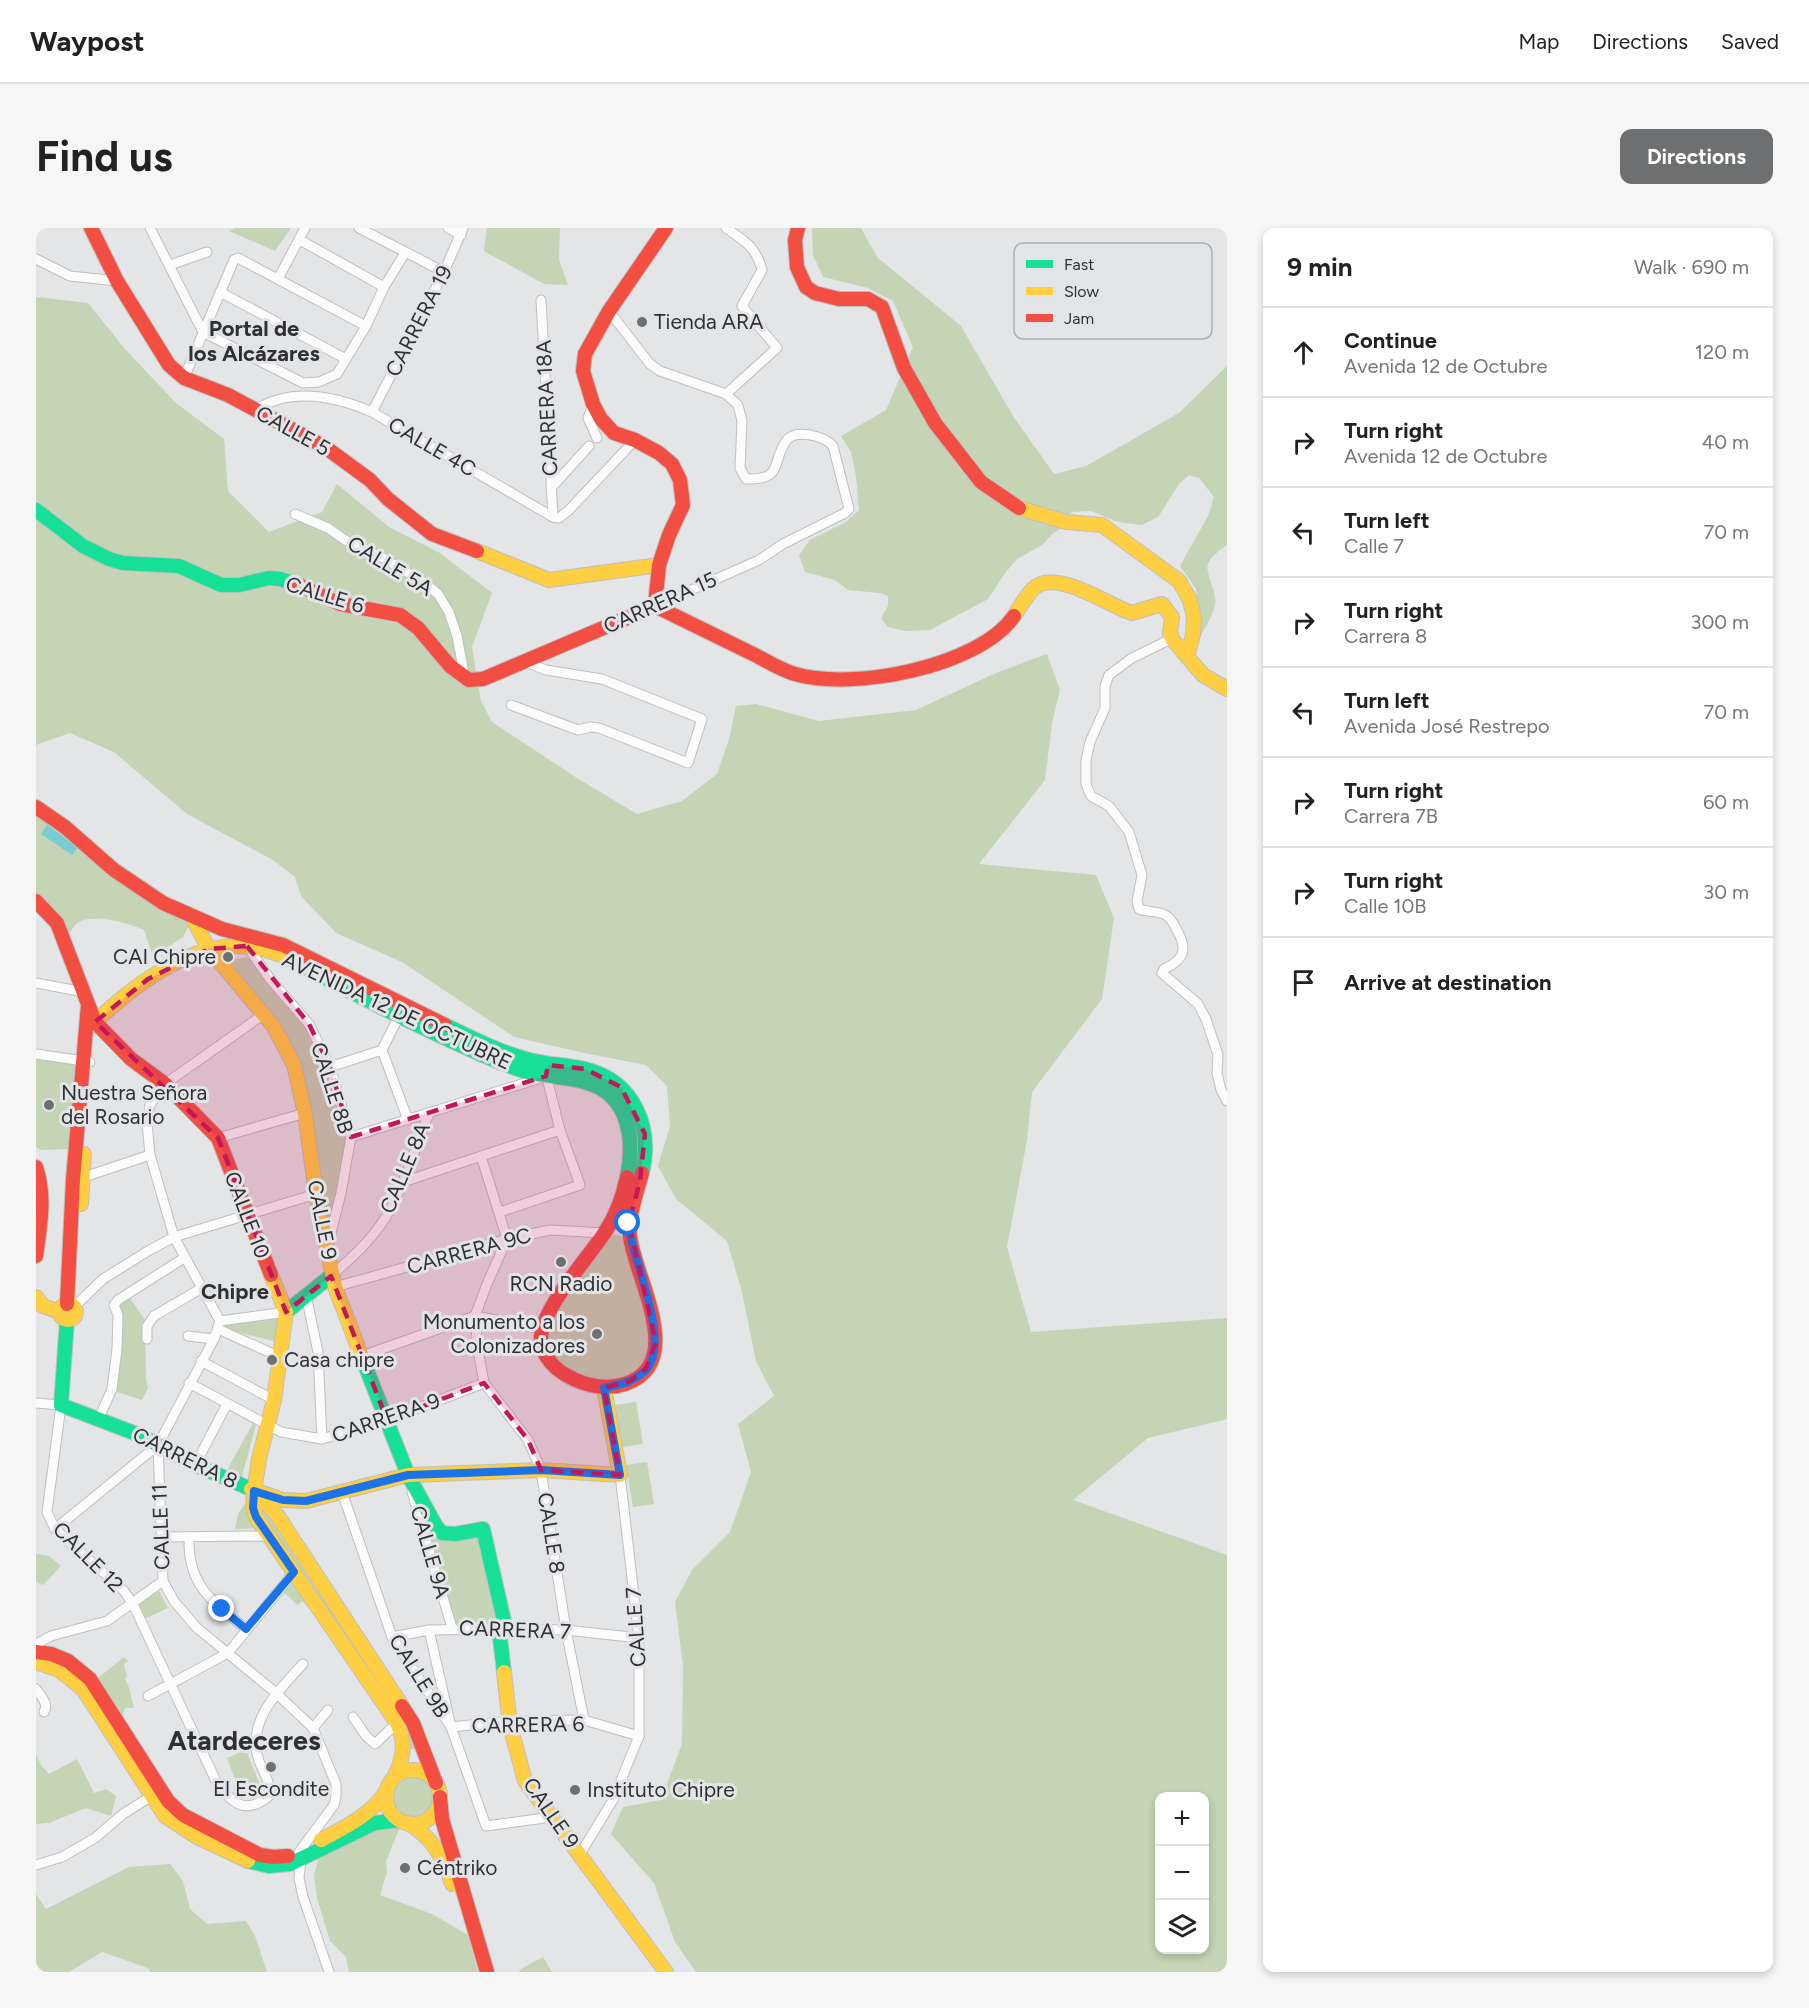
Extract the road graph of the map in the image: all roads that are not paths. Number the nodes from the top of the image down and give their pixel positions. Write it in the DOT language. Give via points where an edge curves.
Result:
graph roads {
  1 [pos="91,228"];
  2 [pos="150,228"];
  3 [pos="305,228"];
  4 [pos="360,228"];
  5 [pos="448,228"];
  6 [pos="666,228"];
  7 [pos="726,228"];
  8 [pos="798,228"];
  9 [pos="462,231"];
  10 [pos="300,240"];
  11 [pos="207,252"];
  12 [pos="405,253"];
  13 [pos="36,259"];
  14 [pos="170,265"];
  15 [pos="444,272"];
  16 [pos="278,279"];
  17 [pos="117,281"];
  18 [pos="384,287"];
  19 [pos="220,292"];
  20 [pos="541,300"];
  21 [pos="609,311"];
  22 [pos="366,326"];
  23 [pos="203,332"];
  24 [pos="346,360"];
  25 [pos="184,378"];
  26 [pos="726,393"];
  27 [pos="592,404"];
  28 [pos="255,410"];
  29 [pos="372,412"];
  30 [pos="597,438"];
  31 [pos="635,440"];
  32 [pos="589,446"];
  33 [pos="551,488"];
  34 [pos="36,510"];
  35 [pos="295,514"];
  36 [pos="553,517"];
  37 [pos="659,565"];
  38 [pos="656,606"];
  39 [pos="1171,639"];
  40 [pos="1187,656"];
  41 [pos="524,661"];
  42 [pos="465,678"];
  43 [pos="1227,689"];
  44 [pos="511,705"];
  45 [pos="36,807"];
  46 [pos="36,901"];
  47 [pos="192,917"];
  48 [pos="248,946"];
  49 [pos="209,949"];
  50 [pos="36,983"];
  51 [pos="86,997"];
  52 [pos="117,1001"];
  53 [pos="264,1014"];
  54 [pos="400,1014"];
  55 [pos="95,1022"];
  56 [pos="382,1050"];
  57 [pos="36,1054"];
  58 [pos="86,1061"];
  59 [pos="330,1067"];
  60 [pos="547,1070"];
  61 [pos="165,1084"];
  62 [pos="1227,1101"];
  63 [pos="305,1113"];
  64 [pos="429,1113"];
  65 [pos="408,1120"];
  66 [pos="560,1130"];
  67 [pos="351,1137"];
  68 [pos="218,1138"];
  69 [pos="150,1155"];
  70 [pos="481,1156"];
  71 [pos="36,1167"];
  72 [pos="78,1179"];
  73 [pos="403,1182"];
  74 [pos="316,1194"];
  75 [pos="500,1212"];
  76 [pos="247,1216"];
  77 [pos="605,1233"];
  78 [pos="174,1237"];
  79 [pos="507,1239"];
  80 [pos="327,1251"];
  81 [pos="36,1256"];
  82 [pos="184,1258"];
  83 [pos="334,1281"];
  84 [pos="202,1288"];
  85 [pos="306,1295"];
  86 [pos="36,1297"];
  87 [pos="67,1309"];
  88 [pos="286,1312"];
  89 [pos="475,1316"];
  90 [pos="219,1325"];
  91 [pos="543,1329"];
  92 [pos="188,1336"];
  93 [pos="147,1339"];
  94 [pos="214,1339"];
  95 [pos="362,1356"];
  96 [pos="280,1357"];
  97 [pos="201,1361"];
  98 [pos="189,1383"];
  99 [pos="484,1383"];
  100 [pos="604,1388"];
  101 [pos="274,1400"];
  102 [pos="36,1403"];
  103 [pos="227,1404"];
  104 [pos="61,1406"];
  105 [pos="99,1418"];
  106 [pos="387,1420"];
  107 [pos="268,1426"];
  108 [pos="322,1439"];
  109 [pos="158,1445"];
  110 [pos="195,1465"];
  111 [pos="541,1470"];
  112 [pos="408,1475"];
  113 [pos="620,1475"];
  114 [pos="254,1491"];
  115 [pos="342,1492"];
  116 [pos="36,1511"];
  117 [pos="47,1512"];
  118 [pos="56,1529"];
  119 [pos="269,1536"];
  120 [pos="161,1537"];
  121 [pos="189,1538"];
  122 [pos="294,1572"];
  123 [pos="163,1581"];
  124 [pos="133,1604"];
  125 [pos="452,1628"];
  126 [pos="246,1629"];
  127 [pos="429,1629"];
  128 [pos="503,1629"];
  129 [pos="567,1630"];
  130 [pos="392,1637"];
  131 [pos="639,1638"];
  132 [pos="36,1644"];
  133 [pos="36,1652"];
  134 [pos="228,1653"];
  135 [pos="36,1662"];
  136 [pos="303,1664"];
  137 [pos="172,1683"];
  138 [pos="36,1689"];
  139 [pos="276,1693"];
  140 [pos="148,1696"];
  141 [pos="328,1710"];
  142 [pos="44,1712"];
  143 [pos="353,1717"];
  144 [pos="584,1720"];
  145 [pos="509,1721"];
  146 [pos="397,1723"];
  147 [pos="451,1727"];
  148 [pos="314,1728"];
  149 [pos="639,1736"];
  150 [pos="395,1776"];
  151 [pos="436,1783"];
  152 [pos="386,1792"];
  153 [pos="150,1797"];
  154 [pos="440,1797"];
  155 [pos="552,1816"];
  156 [pos="404,1822"];
  157 [pos="580,1854"];
  158 [pos="300,1856"];
  159 [pos="36,1865"];
  160 [pos="329,1972"];
  161 [pos="478,1972"];
  162 [pos="487,1972"];
  163 [pos="666,1972"];
  1 -- 17 [label="main road, CALLE 5"];
  2 -- 14 [label="street"];
  3 -- 10 [label="street"];
  4 -- 12 [label="street"];
  5 -- 9 [label="street"];
  6 -- 21 [label="main road"];
  7 -- 26 [label="street" via="748,243 758,256 762,270 742,306 777,348"];
  8 -- 40 [label="main road" via="797,267 806,287 839,299 868,298 882,307 904,368 935,423 981,482 1022,510 1066,522 1102,525 1179,581 1196,619"];
  9 -- 15 [label="street, CARRERA 19"];
  10 -- 16 [label="street"];
  10 -- 18 [label="street"];
  11 -- 14 [label="street"];
  12 -- 15 [label="street"];
  12 -- 18 [label="street"];
  13 -- 17 [label="street" via="70,276"];
  14 -- 23 [label="street"];
  15 -- 29 [label="street, CARRERA 19"];
  16 -- 19 [label="street" via="238,258"];
  16 -- 22 [label="street"];
  17 -- 25 [label="main road, CALLE 5" via="169,366"];
  18 -- 22 [label="street"];
  19 -- 23 [label="street"];
  19 -- 24 [label="street"];
  20 -- 33 [label="street, CARRERA 18A"];
  21 -- 26 [label="street" via="650,364"];
  21 -- 27 [label="main road" via="585,354 583,371"];
  22 -- 24 [label="street"];
  23 -- 24 [label="street" via="303,383 319,382 337,374"];
  23 -- 25 [label="street"];
  25 -- 28 [label="main road, CALLE 5"];
  26 -- 38 [label="street, CARRERA 15" via="741,412 740,468 746,479 770,474 792,436 818,436 832,446 849,509 759,560"];
  27 -- 30 [label="street" via="588,418"];
  27 -- 31 [label="main road" via="614,433"];
  28 -- 29 [label="street, CALLE 4C" via="288,397 303,396 334,398"];
  28 -- 37 [label="main road, CALLE 5" via="345,461 432,534 533,575 549,580"];
  29 -- 36 [label="street, CALLE 4C"];
  31 -- 36 [label="street" via="563,516"];
  31 -- 37 [label="main road" via="672,464 680,480 683,505"];
  32 -- 33 [label="street"];
  33 -- 36 [label="street, CARRERA 18A"];
  34 -- 42 [label="main road, CALLE 6" via="64,536 112,561 181,566 214,584 232,586 269,578 285,581 348,607 400,615 417,627"];
  35 -- 42 [label="street, CALLE 5A" via="385,559 438,594 457,636"];
  37 -- 38 [label="main road"];
  38 -- 39 [label="main road" via="794,674 826,679 861,680 954,657 981,645 1008,625 1034,587 1048,582 1094,595 1132,613 1162,604 1169,609 1173,621"];
  38 -- 41 [label="main road, CARRERA 15"];
  39 -- 40 [label="main road"];
  39 -- 62 [label="street" via="1132,658 1109,675 1105,708 1086,760 1086,784 1091,796 1109,806 1129,832 1142,875 1137,901 1140,909 1166,915 1184,943 1182,957 1162,974 1197,1004 1206,1018 1218,1055 1221,1090"];
  40 -- 43 [label="main road" via="1205,677"];
  41 -- 42 [label="main road, CARRERA 15" via="483,679"];
  41 -- 44 [label="street" via="546,670 602,679 702,719 688,763 599,728 578,730"];
  45 -- 47 [label="main road, AVENIDA 12 DE OCTUBRE" via="114,870"];
  46 -- 51 [label="main road" via="57,923"];
  47 -- 49 [label="main road, CALLE 9"];
  47 -- 60 [label="main road, AVENIDA 12 DE OCTUBRE" via="283,945 483,1044"];
  48 -- 49 [label="main road, AVENIDA 12 DE OCTUBRE"];
  48 -- 54 [label="main road, AVENIDA 12 DE OCTUBRE" via="272,951"];
  48 -- 59 [label="street, CALLE 8B" via="309,1024"];
  49 -- 52 [label="main road, AVENIDA 12 DE OCTUBRE" via="148,979"];
  49 -- 53 [label="main road, CALLE 9"];
  50 -- 51 [label="street"];
  51 -- 52 [label="main road"];
  51 -- 55 [label="main road"];
  51 -- 58 [label="main road, CALLE 12"];
  52 -- 55 [label="main road, AVENIDA 12 DE OCTUBRE"];
  53 -- 61 [label="street"];
  53 -- 63 [label="main road, CALLE 9" via="294,1065"];
  54 -- 56 [label="street"];
  54 -- 60 [label="main road, AVENIDA 12 DE OCTUBRE" via="508,1066"];
  55 -- 58 [label="main road, CALLE 12"];
  55 -- 61 [label="main road, CALLE 10" via="131,1059"];
  56 -- 59 [label="street"];
  56 -- 65 [label="street, CALLE 8A"];
  57 -- 58 [label="street"];
  58 -- 72 [label="main road, CALLE 12"];
  59 -- 67 [label="street, CALLE 8B"];
  60 -- 64 [label="street"];
  60 -- 66 [label="street"];
  60 -- 77 [label="main road, AVENIDA 12 DE OCTUBRE" via="593,1084 607,1093 625,1119 629,1163 625,1184"];
  60 -- 100 [label="main road, AVENIDA 12 DE OCTUBRE" via="585,1069 621,1087 638,1112 645,1134 640,1181 628,1223 656,1333 655,1351 638,1377"];
  61 -- 68 [label="main road, CALLE 10"];
  61 -- 69 [label="street" via="150,1106"];
  63 -- 68 [label="street"];
  63 -- 74 [label="main road, CALLE 9"];
  64 -- 65 [label="street"];
  64 -- 73 [label="street, CALLE 8A"];
  65 -- 67 [label="street"];
  66 -- 70 [label="street"];
  66 -- 75 [label="street" via="580,1185"];
  67 -- 80 [label="street, CALLE 8B"];
  68 -- 76 [label="main road, CALLE 10"];
  69 -- 72 [label="street"];
  69 -- 78 [label="street"];
  70 -- 73 [label="street"];
  70 -- 75 [label="street"];
  71 -- 81 [label="main road" via="42,1200"];
  72 -- 87 [label="main road, CALLE 12" via="74,1295"];
  73 -- 83 [label="street, CALLE 8A" via="390,1210"];
  74 -- 76 [label="street"];
  74 -- 80 [label="main road, CALLE 9"];
  75 -- 79 [label="street"];
  76 -- 78 [label="street"];
  76 -- 88 [label="main road, CALLE 10"];
  77 -- 79 [label="street, CARRERA 9C" via="550,1230"];
  77 -- 91 [label="main road, AVENIDA 12 DE OCTUBRE" via="553,1305"];
  78 -- 82 [label="street"];
  78 -- 87 [label="street" via="103,1279"];
  79 -- 83 [label="street, CARRERA 9C"];
  79 -- 89 [label="street"];
  80 -- 83 [label="main road, CALLE 9"];
  82 -- 84 [label="street"];
  82 -- 105 [label="street" via="114,1305 118,1315 112,1389"];
  83 -- 85 [label="main road, CARRERA 9C"];
  83 -- 95 [label="main road, CALLE 9"];
  84 -- 90 [label="street"];
  84 -- 93 [label="street" via="154,1316 147,1326"];
  85 -- 88 [label="main road, CARRERA 9C"];
  85 -- 108 [label="street" via="318,1352"];
  86 -- 87 [label="main road" via="49,1310"];
  87 -- 104 [label="main road, CALLE 12"];
  88 -- 90 [label="street"];
  88 -- 96 [label="main road, CALLE 10"];
  89 -- 91 [label="street"];
  89 -- 95 [label="street"];
  89 -- 99 [label="street"];
  90 -- 94 [label="street, CALLE 11"];
  90 -- 96 [label="street"];
  91 -- 100 [label="main road" via="543,1349 555,1368 578,1383"];
  92 -- 94 [label="street"];
  94 -- 97 [label="street, CALLE 11"];
  95 -- 106 [label="main road, CALLE 9"];
  96 -- 101 [label="main road, CALLE 10"];
  97 -- 98 [label="street, CALLE 11"];
  97 -- 101 [label="street"];
  98 -- 103 [label="street, CARRERA 9"];
  98 -- 109 [label="street, CALLE 11"];
  99 -- 106 [label="street, CARRERA 9"];
  99 -- 111 [label="street, CALLE 8" via="528,1440"];
  100 -- 113 [label="main road, CALLE 7"];
  101 -- 107 [label="main road, CALLE 10"];
  102 -- 104 [label="street, CARRERA 8"];
  103 -- 107 [label="street, CARRERA 9"];
  103 -- 110 [label="street"];
  104 -- 105 [label="main road, CARRERA 8"];
  104 -- 117 [label="street, CALLE 12"];
  105 -- 109 [label="main road, CARRERA 8"];
  106 -- 108 [label="street, CARRERA 9"];
  106 -- 112 [label="main road, CALLE 9"];
  107 -- 108 [label="street, CARRERA 9" via="300,1437"];
  107 -- 114 [label="main road, CALLE 10"];
  109 -- 110 [label="main road, CARRERA 8"];
  109 -- 118 [label="street"];
  109 -- 120 [label="street, CALLE 11"];
  110 -- 114 [label="main road, CARRERA 8"];
  111 -- 112 [label="main road, CARRERA 8"];
  111 -- 113 [label="main road, CARRERA 8"];
  111 -- 129 [label="street, CALLE 8"];
  112 -- 115 [label="main road, CARRERA 8"];
  112 -- 125 [label="street, CALLE 9A"];
  112 -- 128 [label="main road, CALLE 9" via="442,1533 483,1530"];
  113 -- 131 [label="street, CALLE 7"];
  114 -- 115 [label="main road, CARRERA 8" via="283,1500 306,1501"];
  114 -- 119 [label="main road, CALLE 10" via="253,1508"];
  114 -- 151 [label="main road" via="277,1515 413,1723"];
  115 -- 130 [label="street, CALLE 9B"];
  116 -- 117 [label="street"];
  117 -- 118 [label="street, CALLE 12"];
  118 -- 124 [label="street, CALLE 12" via="124,1591"];
  119 -- 121 [label="street"];
  119 -- 122 [label="main road, CALLE 10"];
  120 -- 121 [label="street"];
  120 -- 123 [label="street, CALLE 11"];
  121 -- 126 [label="street" via="189,1558 197,1580"];
  122 -- 126 [label="street"];
  122 -- 146 [label="main road, CALLE 10"];
  123 -- 124 [label="street"];
  123 -- 134 [label="street, CALLE 11" via="196,1627"];
  124 -- 132 [label="street" via="107,1621"];
  124 -- 137 [label="street, CALLE 12"];
  125 -- 127 [label="street, CARRERA 7"];
  125 -- 128 [label="street, CARRERA 7"];
  126 -- 134 [label="street"];
  127 -- 130 [label="street, CARRERA 7"];
  127 -- 147 [label="street, CALLE 9A"];
  128 -- 129 [label="street, CARRERA 7"];
  128 -- 145 [label="main road, CALLE 9"];
  129 -- 131 [label="street, CARRERA 7"];
  129 -- 144 [label="street, CALLE 8"];
  130 -- 147 [label="street, CALLE 9B"];
  131 -- 149 [label="street, CALLE 7"];
  133 -- 158 [label="main road" via="68,1661 90,1679 168,1801 183,1815 260,1855"];
  134 -- 137 [label="street"];
  134 -- 139 [label="street, CALLE 11"];
  135 -- 153 [label="main road" via="59,1670 83,1689"];
  136 -- 139 [label="street"];
  137 -- 139 [label="street, CALLE 12" via="215,1779 225,1794 244,1806 260,1804 269,1796 271,1785 259,1761 255,1734"];
  137 -- 140 [label="street"];
  138 -- 142 [label="street" via="45,1703"];
  139 -- 148 [label="street, CALLE 11"];
  141 -- 148 [label="street"];
  143 -- 146 [label="street" via="375,1743"];
  144 -- 145 [label="street, CARRERA 6"];
  144 -- 149 [label="street, CARRERA 6"];
  145 -- 147 [label="street, CARRERA 6"];
  145 -- 155 [label="main road, CALLE 9" via="525,1781"];
  146 -- 150 [label="main road" via="405,1743"];
  147 -- 155 [label="street, CALLE 9B" via="486,1826"];
  148 -- 158 [label="street, CALLE 11" via="336,1784 336,1796"];
  149 -- 157 [label="street, CALLE 7" via="614,1800"];
  150 -- 151 [label="main road" via="417,1770"];
  150 -- 152 [label="main road"];
  151 -- 154 [label="main road"];
  152 -- 156 [label="main road" via="388,1808"];
  152 -- 158 [label="main road" via="362,1816"];
  153 -- 158 [label="main road" via="172,1824 250,1863 278,1866"];
  153 -- 159 [label="street" via="95,1838 62,1857"];
  154 -- 156 [label="main road" via="430,1818"];
  154 -- 162 [label="main road" via="442,1819"];
  155 -- 157 [label="main road, CALLE 9"];
  156 -- 158 [label="main road" via="368,1825"];
  156 -- 161 [label="main road" via="429,1838 441,1852"];
  157 -- 163 [label="main road, CALLE 9"];
  158 -- 160 [label="street" via="303,1898"];
}
